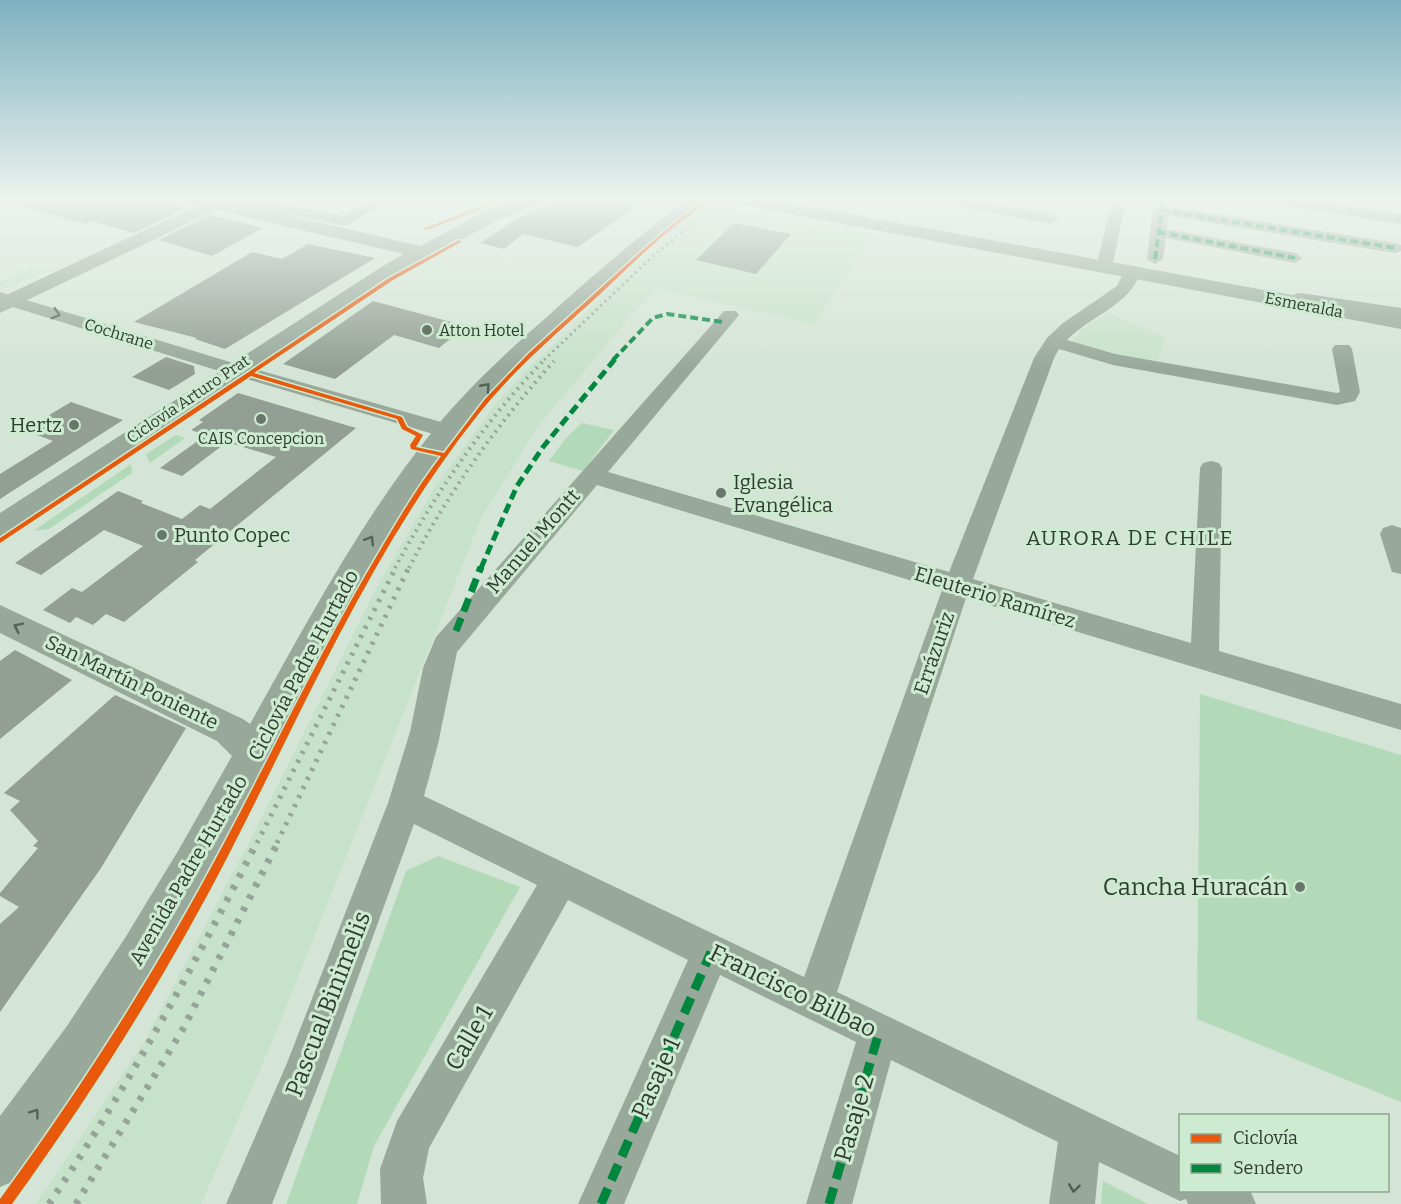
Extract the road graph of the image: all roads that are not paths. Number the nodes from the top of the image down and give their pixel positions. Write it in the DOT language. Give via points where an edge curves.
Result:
graph roads {
  1 [pos="96,257"];
  2 [pos="402,257"];
  3 [pos="625,257"];
  4 [pos="1051,257"];
  5 [pos="1106,257"];
  6 [pos="1292,257"];
  7 [pos="1296,258"];
  8 [pos="1104,267"];
  9 [pos="1132,272"];
  10 [pos="4,301"];
  11 [pos="730,315"];
  12 [pos="1397,320"];
  13 [pos="1054,342"];
  14 [pos="1342,349"];
  15 [pos="231,368"];
  16 [pos="447,431"];
  17 [pos="1211,468"];
  18 [pos="590,475"];
  19 [pos="0,508"];
  20 [pos="0,527"];
  21 [pos="1392,534"];
  22 [pos="1401,565"];
  23 [pos="957,586"];
  24 [pos="0,618"];
  25 [pos="1205,659"];
  26 [pos="1401,717"];
  27 [pos="252,758"];
  28 [pos="405,803"];
  29 [pos="560,879"];
  30 [pos="711,952"];
  31 [pos="814,1002"];
  32 [pos="879,1032"];
  33 [pos="1081,1131"];
  34 [pos="0,1160"];
  35 [pos="1179,1179"];
  36 [pos="1207,1192"];
  37 [pos="249,1204"];
  38 [pos="404,1204"];
  39 [pos="601,1204"];
  40 [pos="829,1204"];
  41 [pos="1072,1204"];
  42 [pos="1233,1204"];
  1 -- 10 [label="main road"];
  2 -- 15 [label="main road"];
  16 -- 3 [label="main road, Avenida Padre Hurtado, one-way" via="523,349"];
  4 -- 8 [label="main road, Esmeralda"];
  5 -- 8 [label="street"];
  6 -- 7 [label="street"];
  8 -- 9 [label="main road, Esmeralda"];
  9 -- 12 [label="main road, Esmeralda"];
  9 -- 13 [label="street, Errázuriz" via="1121,292 1074,322"];
  10 -- 15 [label="street, Cochrane, one-way"];
  11 -- 18 [label="street, Manuel Montt"];
  13 -- 14 [label="street" via="1113,359 1337,399 1348,397 1350,392"];
  13 -- 23 [label="street, Errázuriz" via="1032,386"];
  15 -- 16 [label="street, Cochrane"];
  15 -- 19 [label="main road"];
  15 -- 20 [label="main road"];
  27 -- 16 [label="main road, Avenida Padre Hurtado, one-way" via="354,567"];
  17 -- 25 [label="street"];
  18 -- 23 [label="street, Eleuterio Ramírez"];
  18 -- 28 [label="street, Manuel Montt" via="446,645 436,669 423,740"];
  21 -- 22 [label="street"];
  23 -- 25 [label="street, Eleuterio Ramírez"];
  23 -- 31 [label="street, Errázuriz"];
  27 -- 24 [label="main road, San Martín Poniente, one-way" via="246,743 231,730"];
  25 -- 26 [label="street, Eleuterio Ramírez"];
  34 -- 27 [label="main road, Avenida Padre Hurtado, one-way" via="114,997"];
  28 -- 29 [label="street, Francisco Bilbao"];
  28 -- 37 [label="street, Pascual Binimelis"];
  29 -- 30 [label="street, Francisco Bilbao"];
  29 -- 38 [label="street, Calle 1" via="412,1136 400,1172"];
  30 -- 31 [label="street, Francisco Bilbao"];
  30 -- 39 [label="street, Pasaje 1"];
  31 -- 32 [label="street, Francisco Bilbao"];
  32 -- 33 [label="street, Francisco Bilbao"];
  32 -- 40 [label="street, Pasaje 2"];
  33 -- 35 [label="street, Francisco Bilbao"];
  33 -- 41 [label="street, one-way"];
  36 -- 42 [label="street"];
}
